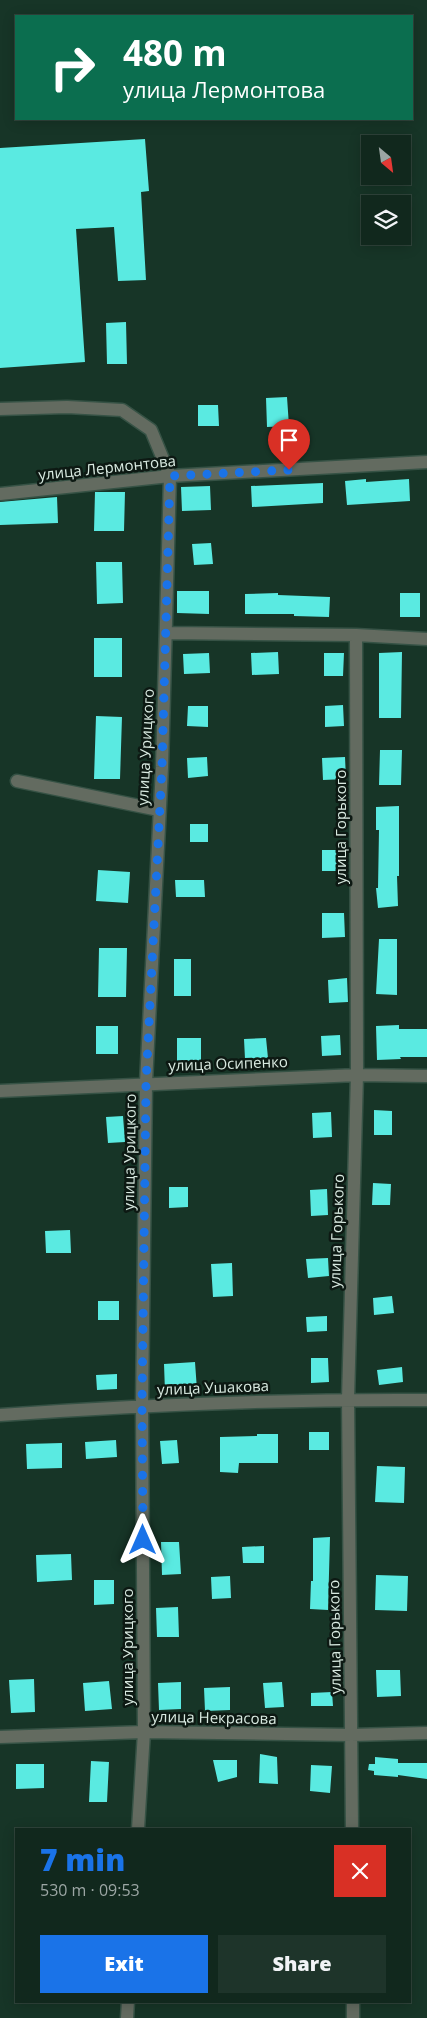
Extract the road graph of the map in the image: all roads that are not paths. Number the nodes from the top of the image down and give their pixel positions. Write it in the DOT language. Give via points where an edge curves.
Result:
graph roads {
  1 [pos="0,409"];
  2 [pos="427,462"];
  3 [pos="170,476"];
  4 [pos="0,494"];
  5 [pos="166,633"];
  6 [pos="356,635"];
  7 [pos="427,639"];
  8 [pos="16,781"];
  9 [pos="158,810"];
  10 [pos="356,1075"];
  11 [pos="427,1076"];
  12 [pos="146,1083"];
  13 [pos="0,1091"];
  14 [pos="348,1400"];
  15 [pos="427,1400"];
  16 [pos="142,1405"];
  17 [pos="0,1415"];
  18 [pos="144,1732"];
  19 [pos="427,1733"];
  20 [pos="352,1735"];
  21 [pos="0,1737"];
  22 [pos="138,1828"];
  23 [pos="352,1828"];
  24 [pos="128,2003"];
  25 [pos="353,2003"];
  26 [pos="127,2018"];
  27 [pos="353,2018"];
  1 -- 3 [label="street" via="68,407 122,410 151,430"];
  2 -- 3 [label="street, улица Лермонтова"];
  3 -- 4 [label="street, улица Лермонтова"];
  3 -- 5 [label="street, улица Урицкого"];
  5 -- 6 [label="street"];
  5 -- 9 [label="street, улица Урицкого"];
  6 -- 7 [label="street"];
  6 -- 10 [label="street, улица Горького"];
  8 -- 9 [label="street"];
  9 -- 12 [label="street, улица Урицкого"];
  10 -- 11 [label="street, улица Осипенко"];
  10 -- 12 [label="street, улица Осипенко"];
  10 -- 14 [label="street, улица Горького"];
  12 -- 13 [label="street, улица Осипенко"];
  12 -- 16 [label="street, улица Урицкого"];
  14 -- 15 [label="street, улица Ушакова"];
  14 -- 16 [label="street, улица Ушакова"];
  14 -- 20 [label="street, улица Горького"];
  16 -- 17 [label="street, улица Ушакова"];
  16 -- 18 [label="street, улица Урицкого"];
  18 -- 20 [label="street, улица Некрасова"];
  18 -- 21 [label="street, улица Некрасова"];
  18 -- 22 [label="street, улица Урицкого"];
  19 -- 20 [label="street, улица Некрасова"];
  20 -- 23 [label="street, улица Горького"];
  24 -- 26 [label="street"];
  25 -- 27 [label="street"];
}
